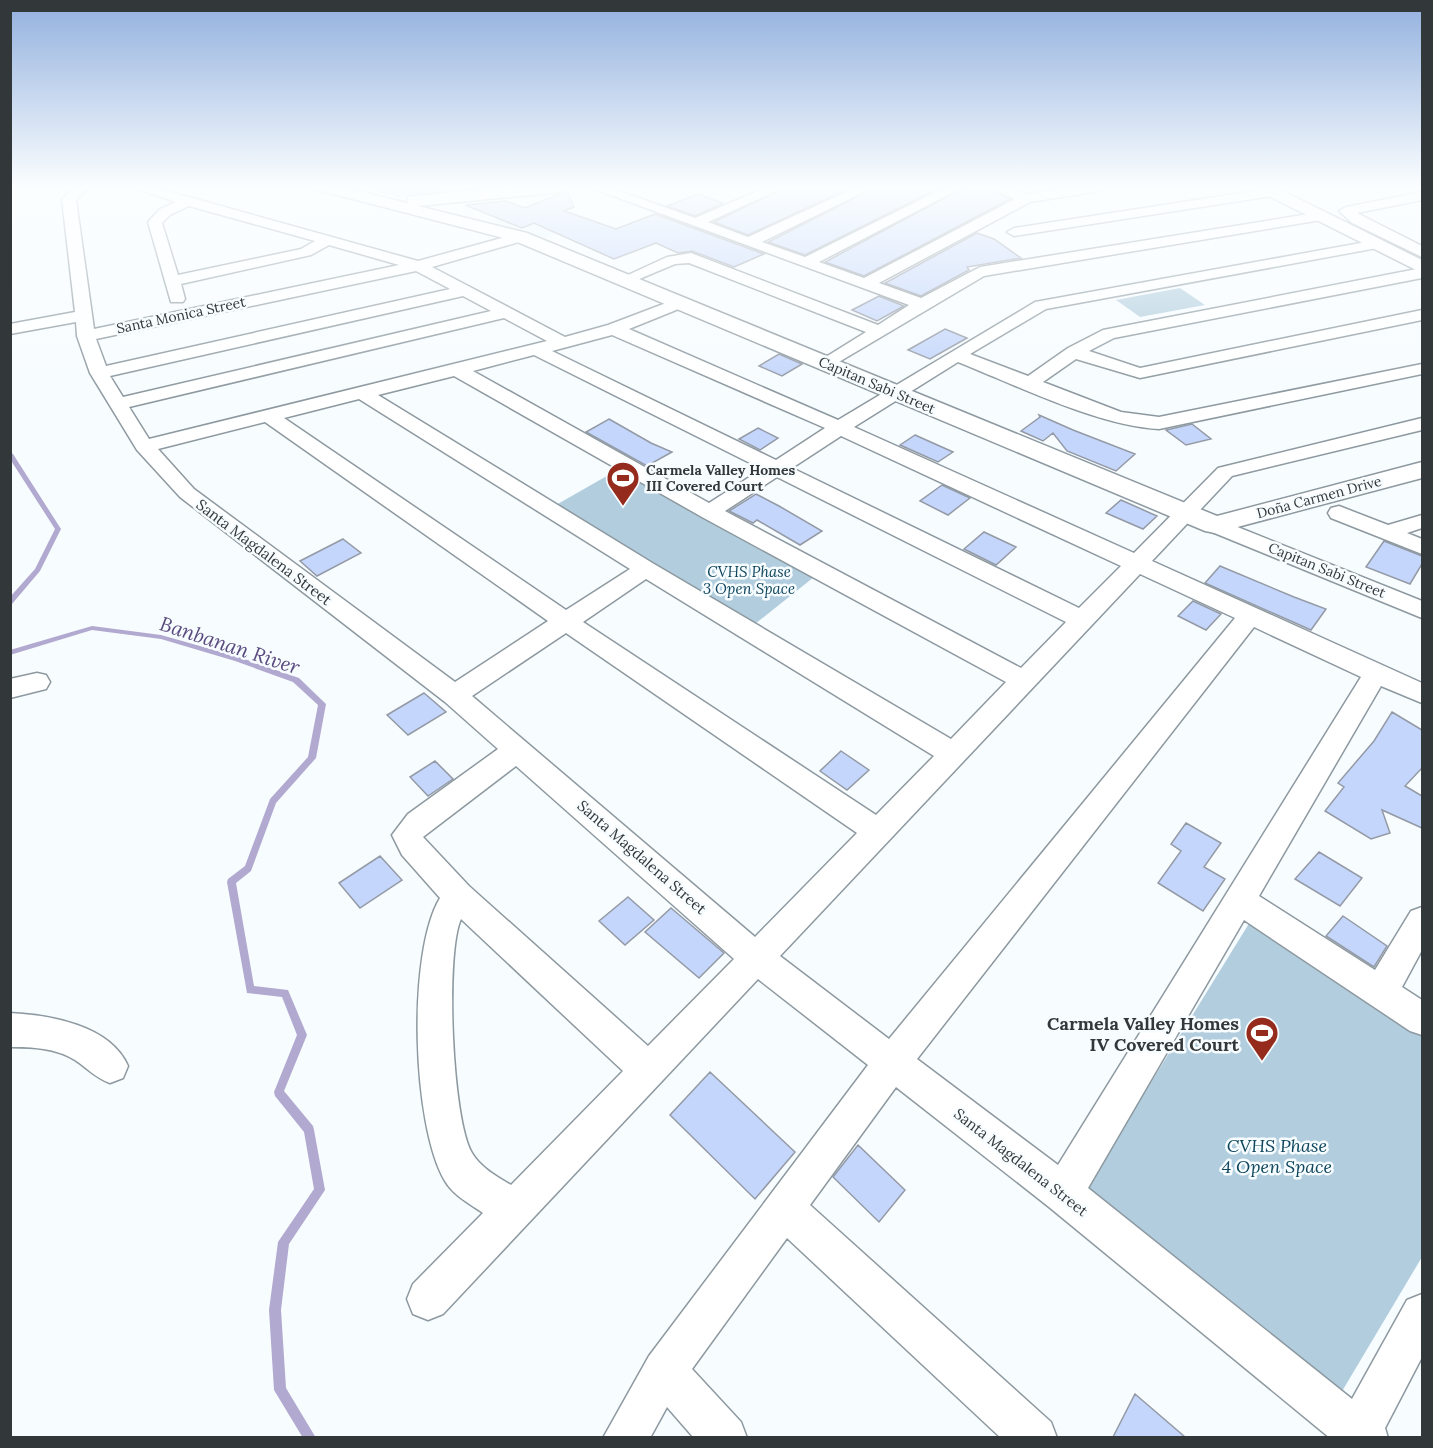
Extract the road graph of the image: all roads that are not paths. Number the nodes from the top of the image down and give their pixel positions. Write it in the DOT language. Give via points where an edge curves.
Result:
graph roads {
  1 [pos="76,255"];
  2 [pos="164,255"];
  3 [pos="294,255"];
  4 [pos="378,255"];
  5 [pos="459,255"];
  6 [pos="564,255"];
  7 [pos="785,255"];
  8 [pos="821,255"];
  9 [pos="921,255"];
  10 [pos="1050,255"];
  11 [pos="1084,255"];
  12 [pos="1318,255"];
  13 [pos="1398,255"];
  14 [pos="1057,259"];
  15 [pos="806,262"];
  16 [pos="418,266"];
  17 [pos="1422,267"];
  18 [pos="1422,273"];
  19 [pos="625,280"];
  20 [pos="172,281"];
  21 [pos="865,284"];
  22 [pos="465,291"];
  23 [pos="680,303"];
  24 [pos="922,304"];
  25 [pos="507,312"];
  26 [pos="181,315"];
  27 [pos="1422,315"];
  28 [pos="83,316"];
  29 [pos="10,329"];
  30 [pos="614,329"];
  31 [pos="879,331"];
  32 [pos="86,336"];
  33 [pos="564,343"];
  34 [pos="537,350"];
  35 [pos="1074,352"];
  36 [pos="956,355"];
  37 [pos="827,364"];
  38 [pos="1422,369"];
  39 [pos="457,370"];
  40 [pos="99,374"];
  41 [pos="1030,383"];
  42 [pos="894,392"];
  43 [pos="362,393"];
  44 [pos="118,404"];
  45 [pos="268,416"];
  46 [pos="1422,424"];
  47 [pos="838,427"];
  48 [pos="144,446"];
  49 [pos="777,468"];
  50 [pos="1422,470"];
  51 [pos="710,512"];
  52 [pos="1183,513"];
  53 [pos="1339,513"];
  54 [pos="1422,520"];
  55 [pos="1215,525"];
  56 [pos="1385,532"];
  57 [pos="1422,547"];
  58 [pos="1135,563"];
  59 [pos="646,569"];
  60 [pos="1422,610"];
  61 [pos="1250,616"];
  62 [pos="1081,619"];
  63 [pos="566,622"];
  64 [pos="1376,673"];
  65 [pos="1023,680"];
  66 [pos="37,682"];
  67 [pos="10,688"];
  68 [pos="1422,694"];
  69 [pos="454,695"];
  70 [pos="519,749"];
  71 [pos="952,753"];
  72 [pos="878,831"];
  73 [pos="458,896"];
  74 [pos="1239,900"];
  75 [pos="1422,921"];
  76 [pos="756,958"];
  77 [pos="1381,992"];
  78 [pos="1422,1019"];
  79 [pos="10,1030"];
  80 [pos="892,1063"];
  81 [pos="110,1066"];
  82 [pos="648,1070"];
  83 [pos="1063,1193"];
  84 [pos="783,1207"];
  85 [pos="514,1210"];
  86 [pos="428,1299"];
  87 [pos="1422,1315"];
  88 [pos="664,1371"];
  89 [pos="1363,1434"];
  90 [pos="625,1437"];
  91 [pos="725,1437"];
  92 [pos="1035,1437"];
  1 -- 28 [label="street, Santa Magdalena Street"];
  2 -- 20 [label="street"];
  3 -- 20 [label="street"];
  4 -- 16 [label="street"];
  5 -- 16 [label="street, Santa Monica Street"];
  6 -- 19 [label="street, Capitan Sabi Street"];
  7 -- 15 [label="street"];
  8 -- 15 [label="street"];
  9 -- 21 [label="street"];
  10 -- 14 [label="street"];
  11 -- 14 [label="street"];
  12 -- 36 [label="street" via="1054,302 1028,311"];
  13 -- 17 [label="street"];
  14 -- 24 [label="street" via="980,272"];
  15 -- 21 [label="street"];
  16 -- 22 [label="street"];
  16 -- 26 [label="street, Santa Monica Street"];
  18 -- 35 [label="street" via="1108,334"];
  19 -- 23 [label="street, Capitan Sabi Street"];
  19 -- 31 [label="street" via="672,260 691,258"];
  20 -- 26 [label="street"];
  21 -- 24 [label="street"];
  22 -- 25 [label="street"];
  22 -- 40 [label="street"];
  23 -- 30 [label="street"];
  23 -- 37 [label="street, Capitan Sabi Street"];
  24 -- 31 [label="street"];
  25 -- 33 [label="street"];
  25 -- 44 [label="street"];
  26 -- 32 [label="street, Santa Monica Street"];
  27 -- 35 [label="street" via="1140,373"];
  28 -- 29 [label="street"];
  28 -- 32 [label="street, Santa Magdalena Street"];
  30 -- 33 [label="street"];
  30 -- 47 [label="street"];
  31 -- 37 [label="street"];
  32 -- 40 [label="street, Santa Magdalena Street"];
  33 -- 34 [label="street"];
  34 -- 39 [label="street"];
  34 -- 49 [label="street"];
  35 -- 41 [label="street"];
  36 -- 41 [label="street"];
  36 -- 42 [label="street"];
  37 -- 42 [label="street, Capitan Sabi Street"];
  38 -- 41 [label="street" via="1159,423 1114,416"];
  39 -- 43 [label="street"];
  39 -- 51 [label="street"];
  40 -- 44 [label="street, Santa Magdalena Street"];
  42 -- 47 [label="street"];
  42 -- 52 [label="street, Capitan Sabi Street"];
  43 -- 45 [label="street"];
  43 -- 59 [label="street"];
  44 -- 48 [label="street, Santa Magdalena Street"];
  45 -- 48 [label="street"];
  45 -- 63 [label="street"];
  46 -- 52 [label="street" via="1225,472"];
  47 -- 49 [label="street"];
  47 -- 58 [label="street"];
  48 -- 69 [label="street, Santa Magdalena Street" via="187,493"];
  49 -- 51 [label="street"];
  49 -- 62 [label="street"];
  50 -- 55 [label="street, Doña Carmen Drive"];
  51 -- 65 [label="street"];
  52 -- 55 [label="street, Capitan Sabi Street"];
  52 -- 58 [label="street"];
  53 -- 56 [label="street"];
  54 -- 56 [label="street"];
  55 -- 60 [label="street, Capitan Sabi Street"];
  56 -- 57 [label="street"];
  58 -- 61 [label="street"];
  58 -- 62 [label="street"];
  59 -- 63 [label="street"];
  59 -- 71 [label="street"];
  61 -- 64 [label="street"];
  61 -- 80 [label="street"];
  62 -- 65 [label="street"];
  63 -- 69 [label="street"];
  63 -- 72 [label="street"];
  64 -- 68 [label="street"];
  64 -- 74 [label="street"];
  65 -- 71 [label="street"];
  66 -- 67 [label="street"];
  69 -- 70 [label="street, Santa Magdalena Street"];
  70 -- 73 [label="street" via="418,822 407,835"];
  70 -- 76 [label="street, Santa Magdalena Street"];
  71 -- 72 [label="street"];
  72 -- 76 [label="street"];
  73 -- 82 [label="street"];
  73 -- 85 [label="street" via="442,926 435,980 441,1110 447,1143 459,1168"];
  74 -- 77 [label="street"];
  74 -- 83 [label="street"];
  75 -- 77 [label="street"];
  76 -- 80 [label="street, Santa Magdalena Street"];
  76 -- 82 [label="street"];
  77 -- 78 [label="street"];
  79 -- 81 [label="street" via="46,1031 66,1037 94,1050"];
  80 -- 83 [label="street, Santa Magdalena Street"];
  80 -- 84 [label="street"];
  82 -- 85 [label="street"];
  83 -- 89 [label="street, Santa Magdalena Street"];
  84 -- 88 [label="street"];
  84 -- 92 [label="street"];
  85 -- 86 [label="street"];
  87 -- 89 [label="street"];
  88 -- 90 [label="street"];
  88 -- 91 [label="street"];
}
